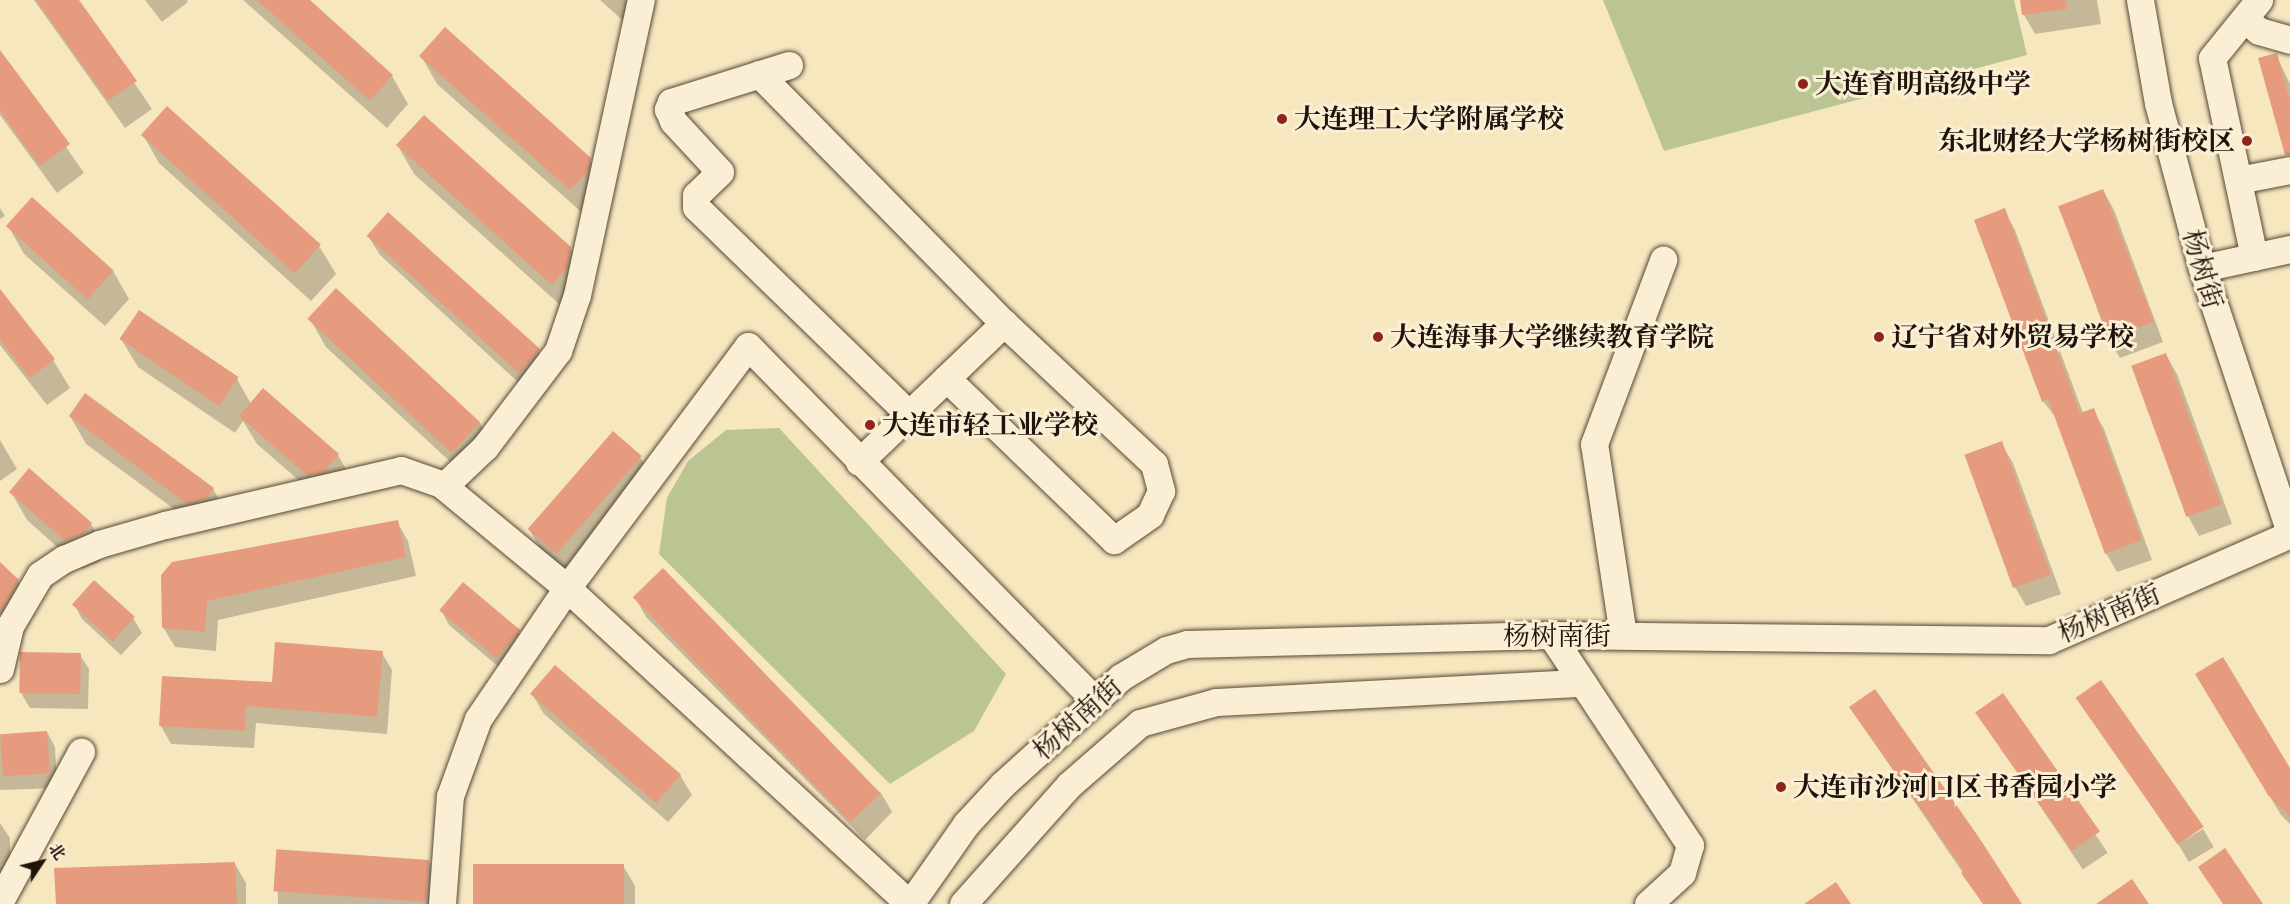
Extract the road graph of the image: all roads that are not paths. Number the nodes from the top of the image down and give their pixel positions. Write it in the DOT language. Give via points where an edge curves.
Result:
graph roads {
  1 [pos="641,0"];
  2 [pos="2140,0"];
  3 [pos="2252,10"];
  4 [pos="2290,40"];
  5 [pos="789,64"];
  6 [pos="759,74"];
  7 [pos="2290,170"];
  8 [pos="2238,180"];
  9 [pos="2290,249"];
  10 [pos="2254,258"];
  11 [pos="1663,260"];
  12 [pos="2202,268"];
  13 [pos="1004,323"];
  14 [pos="946,378"];
  15 [pos="909,414"];
  16 [pos="859,462"];
  17 [pos="2282,473"];
  18 [pos="444,486"];
  19 [pos="2290,533"];
  20 [pos="567,588"];
  21 [pos="1551,635"];
  22 [pos="1623,635"];
  23 [pos="0,669"];
  24 [pos="1583,683"];
  25 [pos="1095,700"];
  26 [pos="81,752"];
  27 [pos="0,901"];
  28 [pos="442,904"];
  29 [pos="910,904"];
  30 [pos="963,904"];
  31 [pos="1648,904"];
  1 -- 18 [label="street" via="578,295 558,351 485,447"];
  2 -- 12 [label="street, 杨树街" via="2158,103"];
  3 -- 4 [label="street" via="2259,31"];
  3 -- 8 [label="street" via="2212,58"];
  5 -- 6 [label="street"];
  6 -- 13 [label="street"];
  6 -- 15 [label="street" via="671,102 668,109 673,121 720,172 696,195 696,207"];
  7 -- 8 [label="street"];
  8 -- 10 [label="street"];
  9 -- 10 [label="street"];
  10 -- 12 [label="street"];
  11 -- 22 [label="street" via="1594,444"];
  12 -- 17 [label="street, 杨树街"];
  13 -- 14 [label="street"];
  13 -- 14 [label="street" via="1154,464 1161,491 1150,515 1114,540"];
  14 -- 15 [label="street"];
  15 -- 16 [label="street"];
  16 -- 20 [label="street" via="748,346"];
  16 -- 25 [label="street"];
  17 -- 19 [label="street, 杨树街"];
  18 -- 20 [label="street"];
  18 -- 23 [label="street" via="401,470 99,544 40,575 10,626"];
  19 -- 22 [label="street, 杨树南街" via="2049,640"];
  20 -- 28 [label="street" via="478,718 450,796"];
  20 -- 29 [label="street"];
  21 -- 22 [label="street, 杨树南街"];
  21 -- 24 [label="street"];
  21 -- 25 [label="street, 杨树南街" via="1187,644 1148,659"];
  24 -- 30 [label="street" via="1216,702 1140,723 1069,785"];
  24 -- 31 [label="street" via="1690,845 1682,873"];
  25 -- 29 [label="street, 杨树南街" via="1002,785 966,824"];
  26 -- 27 [label="street"];
}
